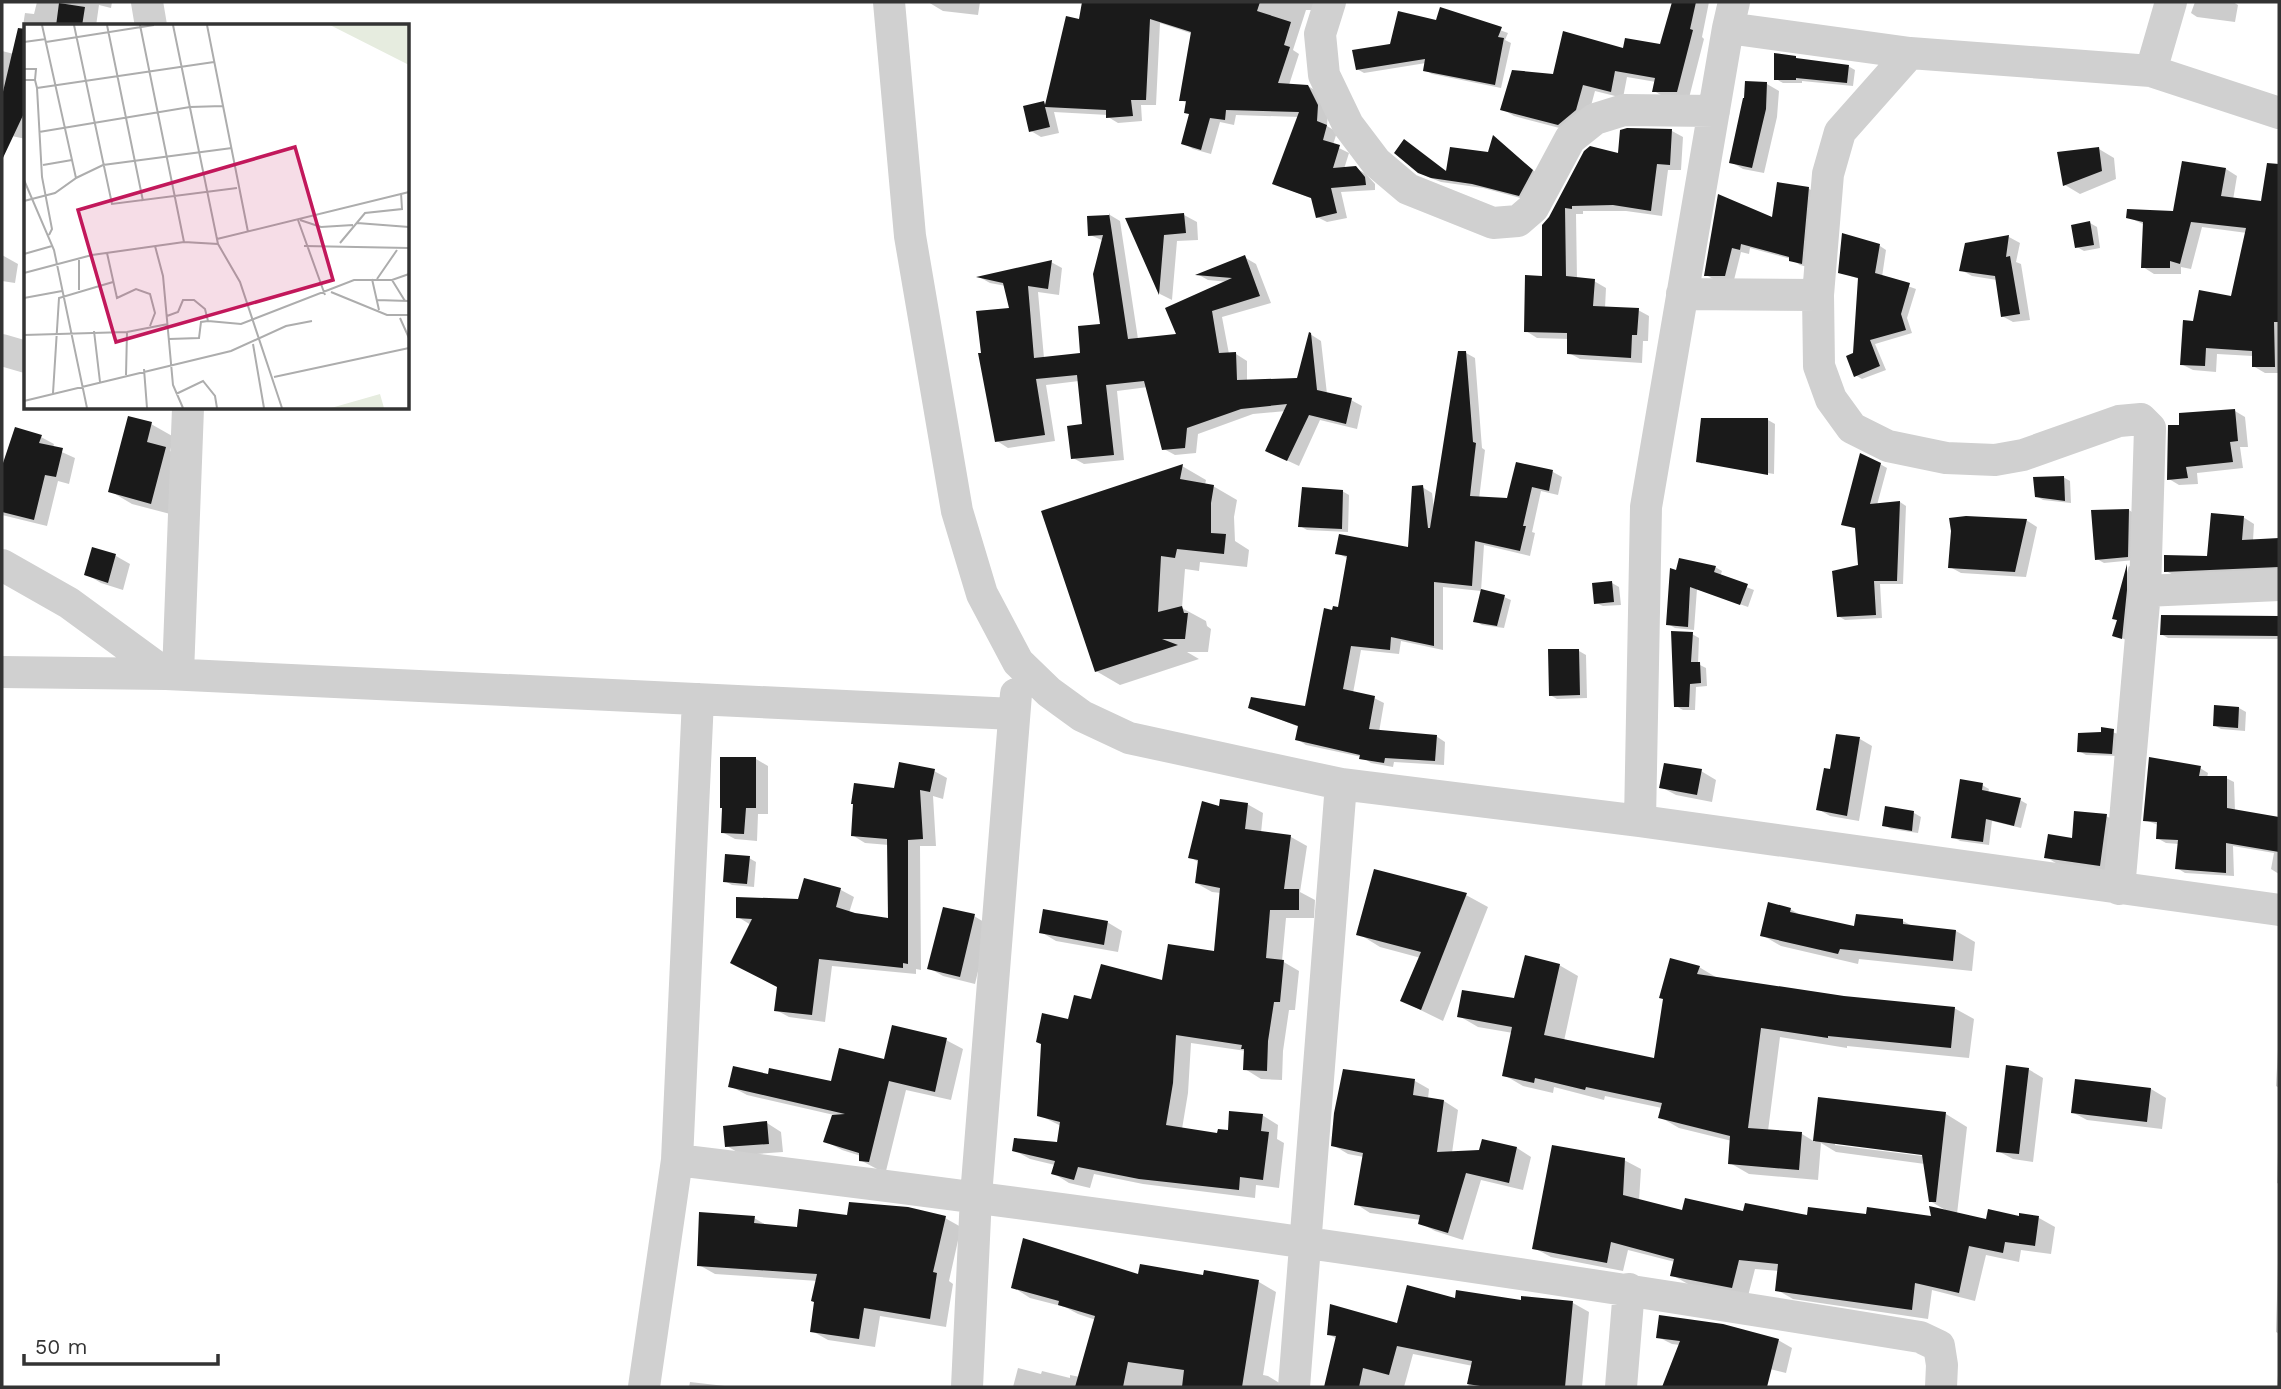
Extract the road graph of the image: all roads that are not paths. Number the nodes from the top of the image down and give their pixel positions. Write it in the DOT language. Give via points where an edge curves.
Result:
graph roads {
  1 [pos="147,2"];
  2 [pos="890,2"];
  3 [pos="1330,2"];
  4 [pos="2171,2"];
  5 [pos="1731,15"];
  6 [pos="150,24"];
  7 [pos="1910,53"];
  8 [pos="2151,71"];
  9 [pos="1714,111"];
  10 [pos="2279,113"];
  11 [pos="1682,294"];
  12 [pos="1818,295"];
  13 [pos="2,350"];
  14 [pos="24,356"];
  15 [pos="188,410"];
  16 [pos="2,565"];
  17 [pos="2279,585"];
  18 [pos="2145,591"];
  19 [pos="1018,662"];
  20 [pos="2,672"];
  21 [pos="172,674"];
  22 [pos="698,699"];
  23 [pos="1014,714"];
  24 [pos="1341,785"];
  25 [pos="1640,821"];
  26 [pos="2119,889"];
  27 [pos="2279,911"];
  28 [pos="677,1160"];
  29 [pos="976,1196"];
  30 [pos="1305,1244"];
  31 [pos="1629,1289"];
  32 [pos="645,1387"];
  33 [pos="967,1387"];
  34 [pos="1294,1387"];
  35 [pos="1621,1387"];
  36 [pos="1941,1387"];
  1 -- 6 [label="street"];
  2 -- 19 [label="street" via="910,236 957,511 982,594"];
  3 -- 9 [label="street" via="1320,34 1324,75 1348,125 1376,162 1408,189 1493,223 1518,221 1533,208 1570,139 1595,119 1623,110"];
  4 -- 8 [label="street"];
  5 -- 7 [label="street"];
  5 -- 9 [label="street"];
  7 -- 8 [label="street"];
  7 -- 12 [label="street" via="1840,132 1828,174"];
  8 -- 10 [label="street"];
  9 -- 11 [label="street"];
  11 -- 12 [label="street"];
  11 -- 25 [label="street" via="1646,507"];
  12 -- 18 [label="street" via="1819,366 1831,399 1852,428 1888,446 1946,458 1995,460 2023,455 2119,421 2141,419 2150,428"];
  13 -- 14 [label="street"];
  15 -- 21 [label="street"];
  16 -- 21 [label="street" via="69,603"];
  17 -- 18 [label="street"];
  18 -- 26 [label="street"];
  19 -- 23 [label="street"];
  19 -- 24 [label="street" via="1082,716 1129,738"];
  20 -- 21 [label="street"];
  21 -- 22 [label="street"];
  22 -- 23 [label="street"];
  22 -- 28 [label="street"];
  23 -- 29 [label="street"];
  24 -- 25 [label="street"];
  24 -- 30 [label="street"];
  25 -- 26 [label="street"];
  26 -- 27 [label="street"];
  28 -- 29 [label="street"];
  28 -- 32 [label="street"];
  29 -- 30 [label="street"];
  29 -- 33 [label="street"];
  30 -- 31 [label="street"];
  30 -- 34 [label="street"];
  31 -- 35 [label="street"];
  31 -- 36 [label="street" via="1920,1337 1939,1346"];
}
